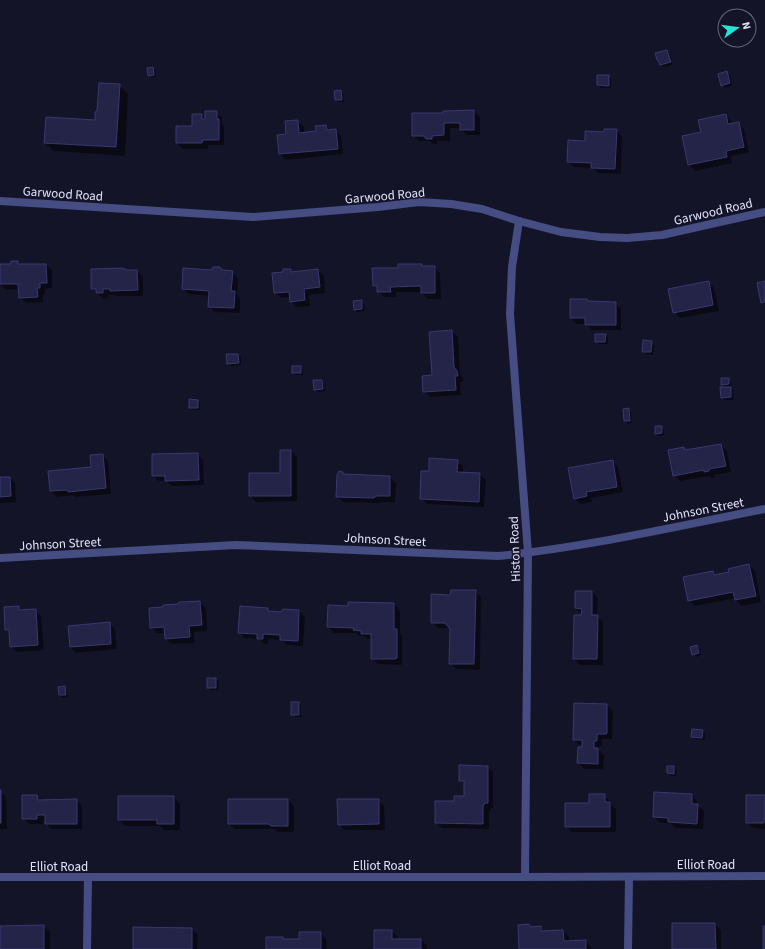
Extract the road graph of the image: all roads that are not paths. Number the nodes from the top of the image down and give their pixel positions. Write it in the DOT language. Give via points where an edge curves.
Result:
graph roads {
  1 [pos="0,201"];
  2 [pos="765,212"];
  3 [pos="519,221"];
  4 [pos="765,509"];
  5 [pos="528,553"];
  6 [pos="0,558"];
  7 [pos="765,876"];
  8 [pos="525,877"];
  9 [pos="629,877"];
  10 [pos="0,878"];
  11 [pos="88,878"];
  12 [pos="87,949"];
  13 [pos="628,949"];
  1 -- 3 [label="street, Garwood Road" via="252,218 425,202 482,209"];
  2 -- 3 [label="street, Garwood Road" via="662,235 627,238 561,232"];
  3 -- 5 [label="street, Histon Road" via="512,267 510,314"];
  4 -- 5 [label="street, Johnson Street"];
  5 -- 6 [label="street, Johnson Street" via="498,556 236,545"];
  5 -- 8 [label="street, Histon Road"];
  7 -- 9 [label="street, Elliot Road"];
  8 -- 9 [label="street, Elliot Road"];
  8 -- 11 [label="street, Elliot Road"];
  9 -- 13 [label="street"];
  10 -- 11 [label="street, Elliot Road"];
  11 -- 12 [label="street"];
}
